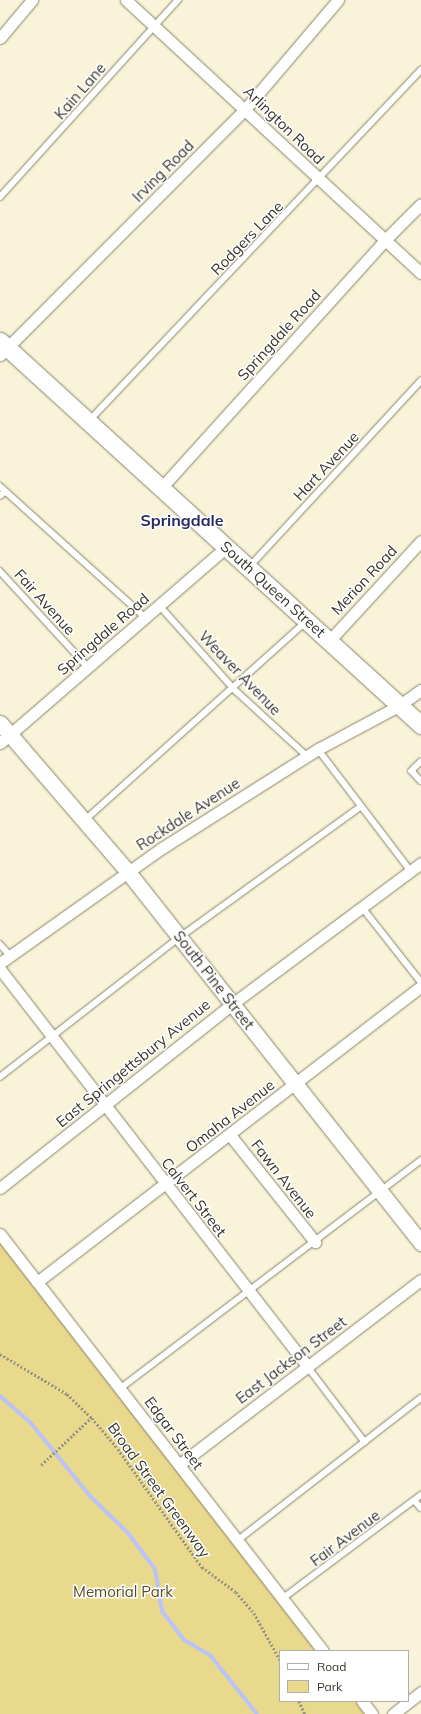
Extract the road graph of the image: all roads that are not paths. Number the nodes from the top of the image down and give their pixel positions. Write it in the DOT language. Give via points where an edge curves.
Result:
graph roads {
  1 [pos="32,0"];
  2 [pos="126,0"];
  3 [pos="178,0"];
  4 [pos="338,0"];
  5 [pos="154,25"];
  6 [pos="0,38"];
  7 [pos="421,70"];
  8 [pos="246,108"];
  9 [pos="319,179"];
  10 [pos="0,197"];
  11 [pos="421,204"];
  12 [pos="384,241"];
  13 [pos="421,273"];
  14 [pos="3,348"];
  15 [pos="421,381"];
  16 [pos="89,421"];
  17 [pos="0,486"];
  18 [pos="162,487"];
  19 [pos="5,492"];
  20 [pos="0,496"];
  21 [pos="421,540"];
  22 [pos="226,547"];
  23 [pos="248,568"];
  24 [pos="0,571"];
  25 [pos="159,605"];
  26 [pos="145,617"];
  27 [pos="306,622"];
  28 [pos="329,641"];
  29 [pos="88,668"];
  30 [pos="234,689"];
  31 [pos="421,690"];
  32 [pos="400,705"];
  33 [pos="0,723"];
  34 [pos="421,725"];
  35 [pos="5,739"];
  36 [pos="318,749"];
  37 [pos="307,756"];
  38 [pos="421,762"];
  39 [pos="421,781"];
  40 [pos="360,807"];
  41 [pos="85,820"];
  42 [pos="421,863"];
  43 [pos="411,871"];
  44 [pos="128,872"];
  45 [pos="362,907"];
  46 [pos="180,937"];
  47 [pos="0,944"];
  48 [pos="10,955"];
  49 [pos="0,963"];
  50 [pos="0,969"];
  51 [pos="421,982"];
  52 [pos="421,986"];
  53 [pos="232,1004"];
  54 [pos="52,1037"];
  55 [pos="0,1077"];
  56 [pos="296,1084"];
  57 [pos="105,1106"];
  58 [pos="230,1135"];
  59 [pos="421,1160"];
  60 [pos="166,1185"];
  61 [pos="0,1188"];
  62 [pos="380,1191"];
  63 [pos="0,1234"];
  64 [pos="315,1242"];
  65 [pos="421,1243"];
  66 [pos="421,1280"];
  67 [pos="37,1282"];
  68 [pos="249,1293"];
  69 [pos="308,1367"];
  70 [pos="121,1388"];
  71 [pos="421,1398"];
  72 [pos="365,1442"];
  73 [pos="180,1464"];
  74 [pos="421,1495"];
  75 [pos="415,1500"];
  76 [pos="421,1508"];
  77 [pos="237,1541"];
  78 [pos="282,1599"];
  79 [pos="322,1650"];
  80 [pos="421,1692"];
  81 [pos="409,1701"];
  82 [pos="363,1702"];
  83 [pos="408,1702"];
  84 [pos="372,1714"];
  85 [pos="393,1714"];
  1 -- 6 [label="street"];
  2 -- 5 [label="street, Arlington Road"];
  3 -- 5 [label="lane, Kain Lane"];
  4 -- 8 [label="street, Irving Road"];
  5 -- 8 [label="street, Arlington Road"];
  5 -- 10 [label="lane, Kain Lane"];
  7 -- 9 [label="lane, Rodgers Lane"];
  8 -- 9 [label="street, Arlington Road"];
  8 -- 14 [label="street, Irving Road"];
  9 -- 12 [label="street, Arlington Road"];
  9 -- 16 [label="lane, Rodgers Lane"];
  11 -- 12 [label="street, Springdale Road"];
  12 -- 13 [label="street, Arlington Road"];
  12 -- 18 [label="street, Springdale Road"];
  14 -- 16 [label="main road, South Queen Street"];
  15 -- 23 [label="lane, Hart Avenue"];
  16 -- 18 [label="main road, South Queen Street"];
  17 -- 19 [label="lane"];
  18 -- 22 [label="main road, South Queen Street"];
  19 -- 20 [label="lane"];
  19 -- 26 [label="lane"];
  21 -- 28 [label="street, Merion Road"];
  22 -- 23 [label="main road, South Queen Street"];
  22 -- 25 [label="street, Springdale Road"];
  23 -- 27 [label="main road, South Queen Street"];
  24 -- 29 [label="lane, Fair Avenue"];
  25 -- 26 [label="street, Springdale Road"];
  25 -- 30 [label="lane, Weaver Avenue"];
  26 -- 29 [label="street, Springdale Road"];
  27 -- 28 [label="main road, South Queen Street"];
  27 -- 30 [label="lane"];
  28 -- 32 [label="main road, South Queen Street"];
  29 -- 35 [label="street, Springdale Road"];
  30 -- 37 [label="lane, Weaver Avenue"];
  30 -- 41 [label="lane"];
  31 -- 32 [label="street, Rockdale Avenue"];
  32 -- 34 [label="main road, South Queen Street"];
  32 -- 36 [label="street, Rockdale Avenue"];
  33 -- 35 [label="street, South Pine Street"];
  35 -- 41 [label="street, South Pine Street"];
  36 -- 37 [label="street, Rockdale Avenue"];
  36 -- 40 [label="lane"];
  37 -- 44 [label="street, Rockdale Avenue"];
  38 -- 39 [label="lane" via="412,771"];
  40 -- 43 [label="lane"];
  40 -- 46 [label="lane"];
  41 -- 44 [label="street, South Pine Street"];
  42 -- 43 [label="street, East Springettsbury Avenue"];
  43 -- 45 [label="street, East Springettsbury Avenue"];
  44 -- 46 [label="street, South Pine Street"];
  44 -- 48 [label="street, Rockdale Avenue"];
  45 -- 51 [label="lane"];
  45 -- 53 [label="street, East Springettsbury Avenue"];
  46 -- 53 [label="street, South Pine Street"];
  46 -- 54 [label="lane"];
  47 -- 48 [label="lane"];
  48 -- 49 [label="street, Rockdale Avenue"];
  50 -- 54 [label="street, Calvert Street"];
  52 -- 56 [label="street, Omaha Avenue"];
  53 -- 56 [label="street, South Pine Street"];
  53 -- 57 [label="street, East Springettsbury Avenue"];
  54 -- 55 [label="lane"];
  54 -- 57 [label="street, Calvert Street"];
  56 -- 58 [label="street, Omaha Avenue"];
  56 -- 62 [label="street, South Pine Street"];
  57 -- 60 [label="street, Calvert Street"];
  57 -- 61 [label="street, East Springettsbury Avenue"];
  58 -- 60 [label="street, Omaha Avenue"];
  58 -- 64 [label="street, Fawn Avenue"];
  59 -- 62 [label="lane"];
  60 -- 67 [label="street, Omaha Avenue"];
  60 -- 68 [label="street, Calvert Street"];
  62 -- 64 [label="lane"];
  62 -- 65 [label="street, South Pine Street"];
  63 -- 67 [label="street, Edgar Street"];
  64 -- 68 [label="lane"];
  66 -- 69 [label="street, East Jackson Street"];
  67 -- 70 [label="street, Edgar Street"];
  68 -- 69 [label="street, Calvert Street"];
  68 -- 70 [label="lane"];
  69 -- 72 [label="lane, Calvert Street"];
  69 -- 73 [label="street, East Jackson Street"];
  70 -- 73 [label="street, Edgar Street"];
  71 -- 72 [label="lane"];
  72 -- 77 [label="lane"];
  73 -- 77 [label="street, Edgar Street"];
  74 -- 75 [label="lane, Fair Avenue"];
  75 -- 76 [label="lane"];
  75 -- 78 [label="lane, Fair Avenue"];
  77 -- 78 [label="street, Edgar Street"];
  78 -- 79 [label="street, Edgar Street"];
  80 -- 81 [label="street"];
  82 -- 84 [label="street"];
  83 -- 85 [label="street"];
}
